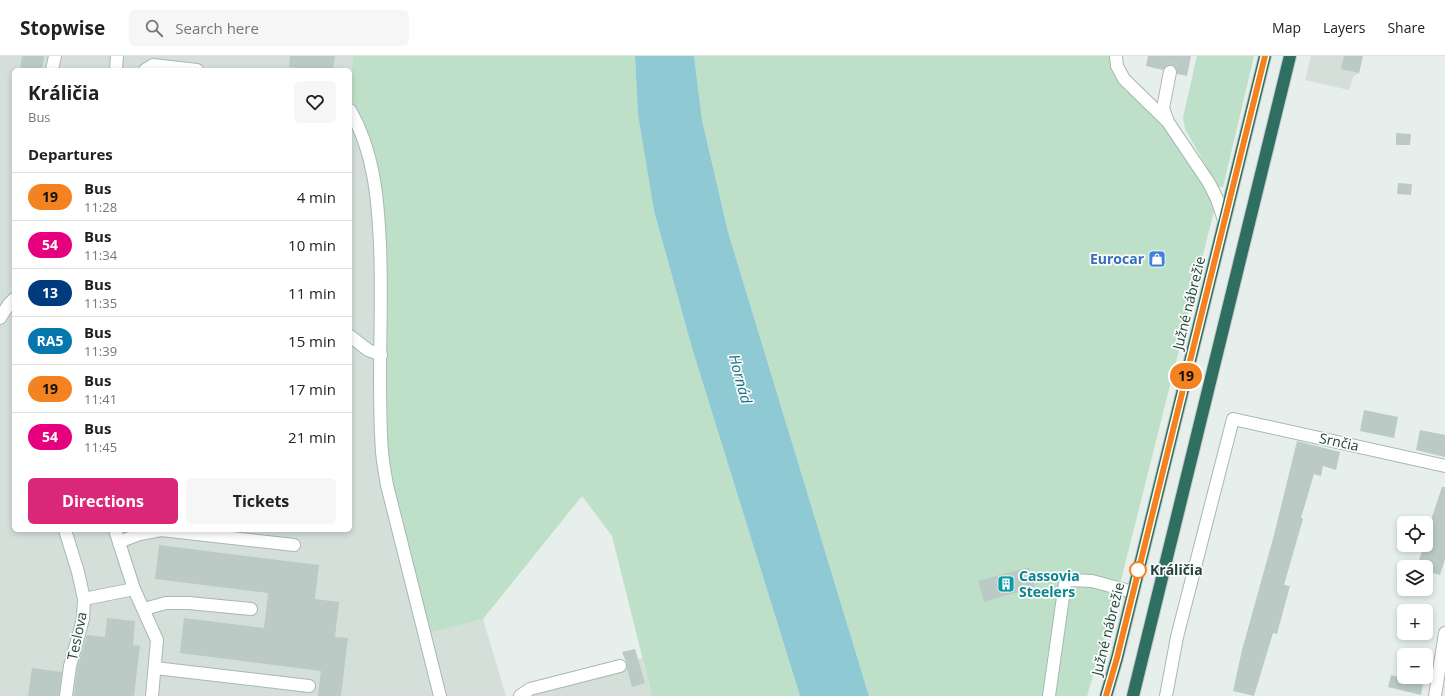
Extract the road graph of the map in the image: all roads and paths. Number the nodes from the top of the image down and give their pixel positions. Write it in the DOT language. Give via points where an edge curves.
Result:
graph roads {
  1 [pos="55,56"];
  2 [pos="117,56"];
  3 [pos="1116,56"];
  4 [pos="1265,56"];
  5 [pos="1290,56"];
  6 [pos="52,68"];
  7 [pos="116,68"];
  8 [pos="148,68"];
  9 [pos="179,68"];
  10 [pos="1170,72"];
  11 [pos="352,114"];
  12 [pos="1168,122"];
  13 [pos="1224,220"];
  14 [pos="12,301"];
  15 [pos="0,318"];
  16 [pos="352,338"];
  17 [pos="381,355"];
  18 [pos="1445,466"];
  19 [pos="66,532"];
  20 [pos="150,532"];
  21 [pos="179,532"];
  22 [pos="117,536"];
  23 [pos="294,545"];
  24 [pos="134,589"];
  25 [pos="1133,592"];
  26 [pos="84,599"];
  27 [pos="144,609"];
  28 [pos="251,609"];
  29 [pos="1445,633"];
  30 [pos="620,666"];
  31 [pos="155,668"];
  32 [pos="309,686"];
  33 [pos="66,696"];
  34 [pos="152,696"];
  35 [pos="440,696"];
  36 [pos="520,696"];
  37 [pos="1049,696"];
  38 [pos="1106,696"];
  39 [pos="1133,696"];
  40 [pos="1166,696"];
  41 [pos="1435,696"];
  1 -- 6 [label="street"];
  2 -- 7 [label="street"];
  3 -- 12 [label="street" via="1117,66 1124,79"];
  4 -- 13 [label="highway, Južné nábrežie"];
  5 -- 39 [label="highway"];
  8 -- 9 [label="street" via="153,65"];
  10 -- 12 [label="street" via="1163,108"];
  11 -- 17 [label="street" via="365,142 379,211"];
  12 -- 13 [label="street" via="1209,183"];
  13 -- 25 [label="highway, Južné nábrežie"];
  14 -- 15 [label="street"];
  16 -- 17 [label="street" via="368,350"];
  17 -- 35 [label="street" via="382,453 387,485"];
  18 -- 40 [label="street, Srnčia" via="1233,419 1177,637"];
  19 -- 26 [label="street, Teslova"];
  20 -- 22 [label="street"];
  21 -- 23 [label="street"];
  22 -- 24 [label="street"];
  24 -- 26 [label="street"];
  24 -- 27 [label="street"];
  25 -- 37 [label="street" via="1092,581 1068,580 1065,583"];
  25 -- 38 [label="highway, Južné nábrežie"];
  26 -- 33 [label="street, Teslova" via="83,619 70,666"];
  27 -- 28 [label="street" via="166,603"];
  27 -- 31 [label="street" via="157,640"];
  29 -- 41 [label="street"];
  30 -- 36 [label="street" via="530,689"];
  31 -- 32 [label="street"];
  31 -- 34 [label="street"];
}
